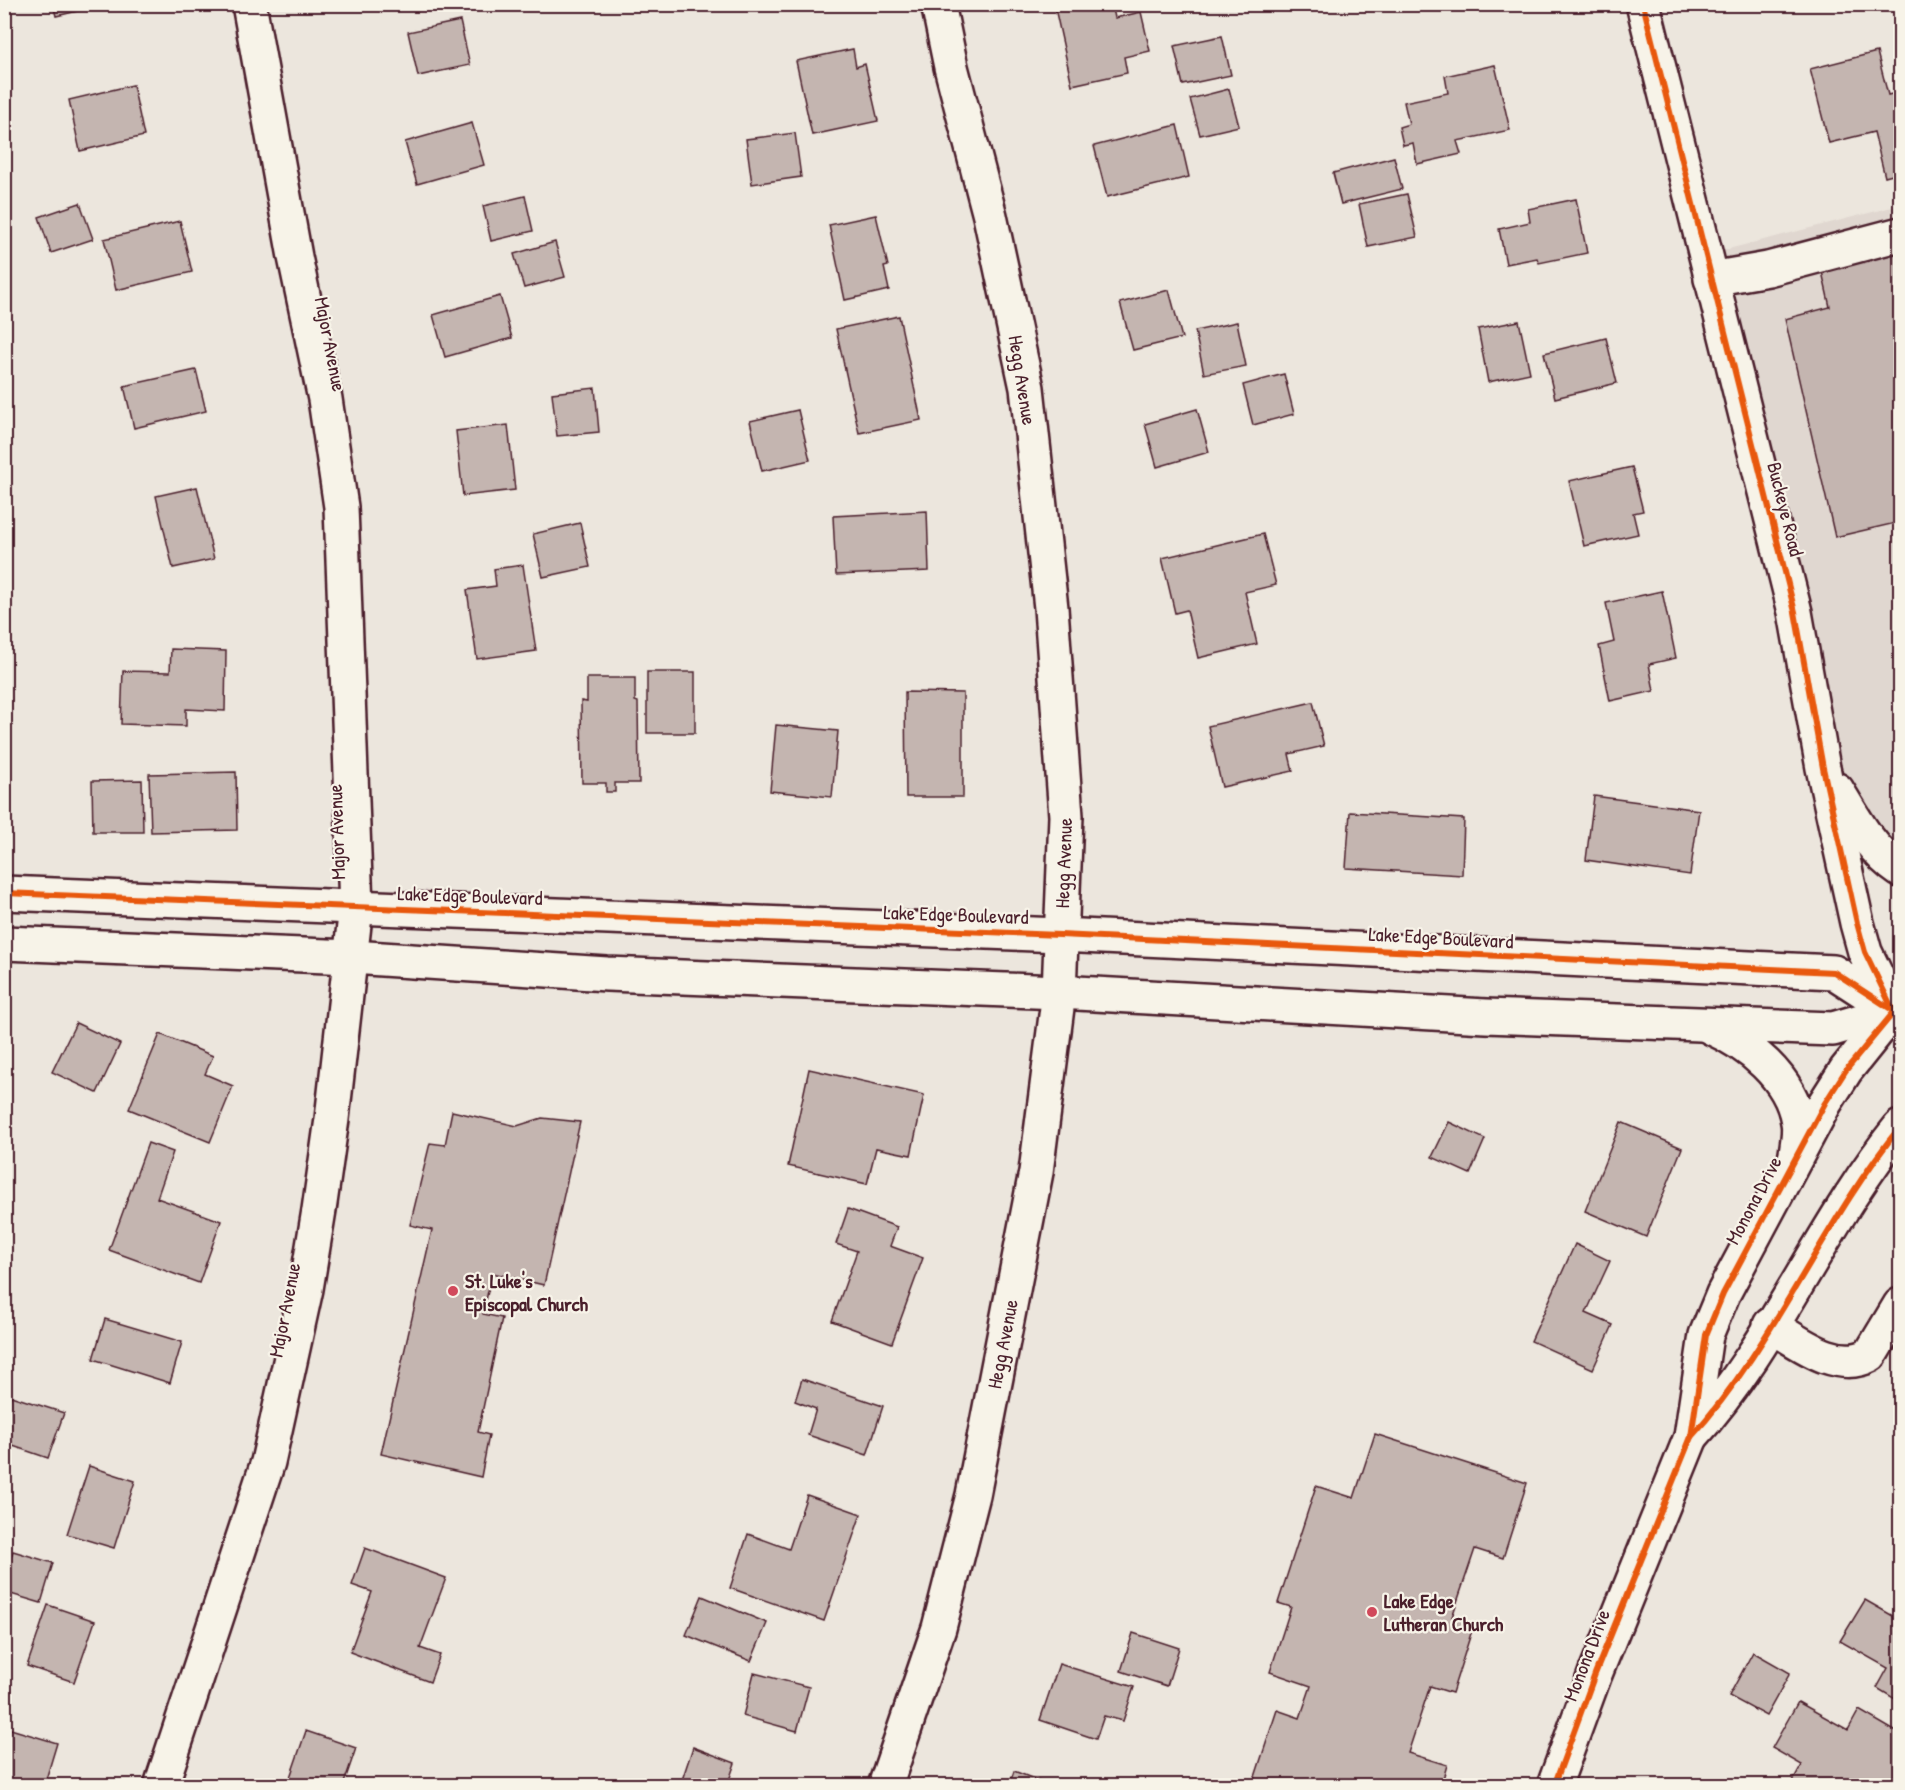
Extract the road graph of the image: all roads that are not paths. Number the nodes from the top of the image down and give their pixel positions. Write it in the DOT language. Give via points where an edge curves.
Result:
graph roads {
  1 [pos="249,4"];
  2 [pos="938,4"];
  3 [pos="1643,4"];
  4 [pos="1900,234"];
  5 [pos="1712,279"];
  6 [pos="1823,768"];
  7 [pos="1900,870"];
  8 [pos="4,893"];
  9 [pos="356,907"];
  10 [pos="1060,935"];
  11 [pos="4,943"];
  12 [pos="352,957"];
  13 [pos="1059,992"];
  14 [pos="1898,1010"];
  15 [pos="1703,1024"];
  16 [pos="1900,1127"];
  17 [pos="1796,1154"];
  18 [pos="1900,1305"];
  19 [pos="1770,1326"];
  20 [pos="1691,1437"];
  21 [pos="161,1785"];
  22 [pos="885,1785"];
  23 [pos="1554,1785"];
  1 -- 9 [label="street, Major Avenue" via="325,399 341,507"];
  2 -- 10 [label="street, Hegg Avenue" via="990,216 1026,388 1051,608 1066,816"];
  3 -- 5 [label="street, Buckeye Road"];
  4 -- 5 [label="street"];
  5 -- 6 [label="street, Buckeye Road" via="1795,612"];
  6 -- 7 [label="street" via="1859,827"];
  6 -- 14 [label="street, Buckeye Road" via="1865,952"];
  8 -- 9 [label="street, Lake Edge Boulevard"];
  9 -- 10 [label="street, Lake Edge Boulevard"];
  9 -- 12 [label="street, Major Avenue"];
  10 -- 13 [label="street, Hegg Avenue"];
  10 -- 14 [label="street, Lake Edge Boulevard" via="1834,972"];
  11 -- 12 [label="street"];
  12 -- 13 [label="street" via="607,974"];
  12 -- 21 [label="street, Major Avenue" via="306,1289 268,1462"];
  13 -- 15 [label="street"];
  13 -- 22 [label="street, Hegg Avenue" via="1036,1172 973,1495 939,1628"];
  14 -- 15 [label="street" via="1833,1029"];
  14 -- 17 [label="street, Monona Drive" via="1846,1070"];
  15 -- 17 [label="street" via="1747,1048 1785,1090 1798,1123"];
  16 -- 19 [label="street, Monona Drive" via="1869,1168"];
  17 -- 20 [label="street, Monona Drive" via="1723,1293 1706,1335"];
  18 -- 19 [label="street" via="1870,1356 1849,1362 1813,1350"];
  19 -- 20 [label="street, Monona Drive" via="1710,1416"];
  20 -- 23 [label="street, Monona Drive"];
}
